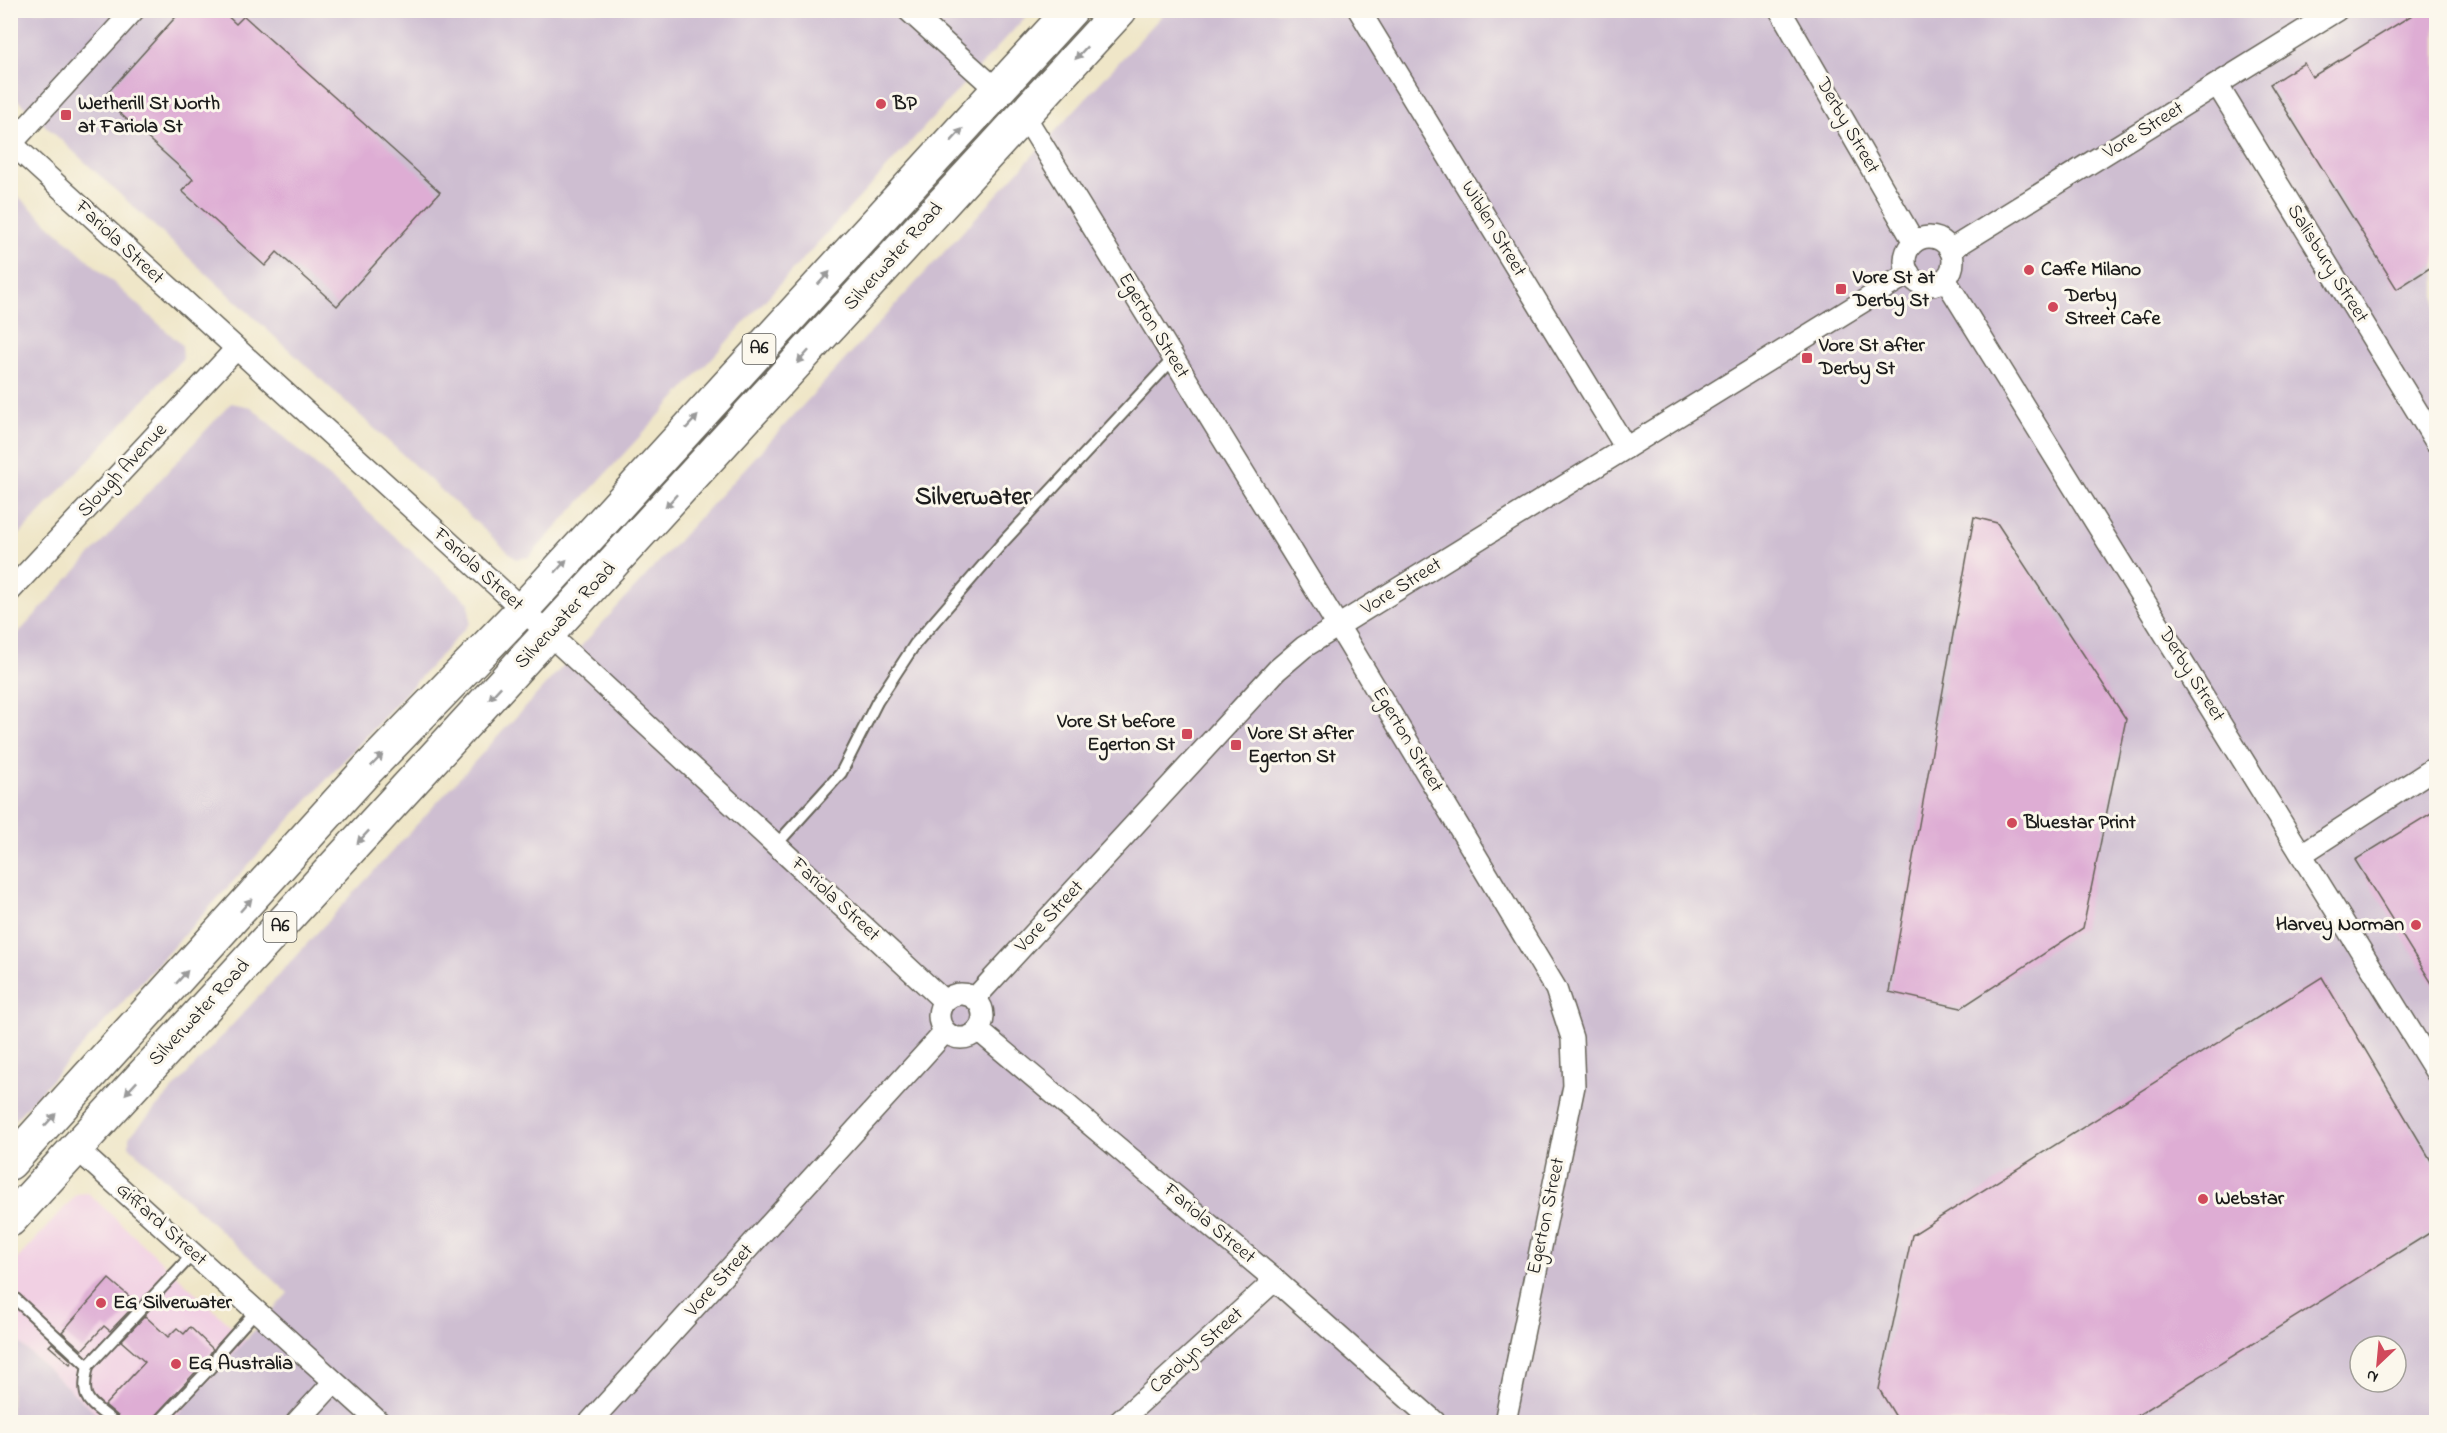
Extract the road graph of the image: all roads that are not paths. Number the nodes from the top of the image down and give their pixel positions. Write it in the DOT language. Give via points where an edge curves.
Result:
graph roads {
  1 [pos="134,10"];
  2 [pos="908,10"];
  3 [pos="1071,10"];
  4 [pos="1120,10"];
  5 [pos="1359,10"];
  6 [pos="1780,10"];
  7 [pos="2337,10"];
  8 [pos="2218,86"];
  9 [pos="998,91"];
  10 [pos="1024,115"];
  11 [pos="11,143"];
  12 [pos="1914,242"];
  13 [pos="1950,250"];
  14 [pos="1909,273"];
  15 [pos="1945,279"];
  16 [pos="235,350"];
  17 [pos="1173,359"];
  18 [pos="2436,442"];
  19 [pos="1626,448"];
  20 [pos="10,591"];
  21 [pos="522,610"];
  22 [pos="1338,626"];
  23 [pos="549,635"];
  24 [pos="2436,767"];
  25 [pos="776,846"];
  26 [pos="2302,854"];
  27 [pos="975,998"];
  28 [pos="944,1001"];
  29 [pos="978,1030"];
  30 [pos="945,1032"];
  31 [pos="2436,1072"];
  32 [pos="76,1148"];
  33 [pos="10,1163"];
  34 [pos="10,1220"];
  35 [pos="193,1254"];
  36 [pos="1275,1280"];
  37 [pos="12,1296"];
  38 [pos="256,1311"];
  39 [pos="88,1366"];
  40 [pos="334,1382"];
  41 [pos="114,1422"];
  42 [pos="159,1422"];
  43 [pos="297,1422"];
  44 [pos="379,1422"];
  45 [pos="590,1422"];
  46 [pos="1119,1422"];
  47 [pos="1435,1422"];
  48 [pos="1505,1422"];
  1 -- 11 [label="street"];
  2 -- 9 [label="street"];
  3 -- 9 [label="highway, Silverwater Road / A6"];
  4 -- 10 [label="highway, Silverwater Road / A6, one-way"];
  5 -- 19 [label="street, Wiblen Street"];
  6 -- 12 [label="street, Derby Street"];
  7 -- 8 [label="street, Vore Street"];
  8 -- 13 [label="street, Vore Street"];
  8 -- 18 [label="street, Salisbury Street"];
  21 -- 9 [label="highway, Silverwater Road / A6, one-way"];
  10 -- 17 [label="street, Egerton Street"];
  10 -- 23 [label="highway, Silverwater Road / A6, one-way"];
  11 -- 16 [label="street, Fariola Street"];
  12 -- 13 [label="street" via="1934,238"];
  12 -- 14 [label="street" via="1905,260"];
  13 -- 15 [label="street" via="1953,265"];
  14 -- 15 [label="street" via="1926,285"];
  14 -- 19 [label="street, Vore Street"];
  15 -- 26 [label="street, Derby Street"];
  16 -- 20 [label="street, Slough Avenue"];
  16 -- 21 [label="street, Fariola Street"];
  17 -- 22 [label="street, Egerton Street"];
  17 -- 25 [label="lane" via="1004,541 915,644 877,702 841,773"];
  19 -- 22 [label="street, Vore Street"];
  21 -- 23 [label="street, Fariola Street"];
  33 -- 21 [label="highway, Silverwater Road / A6, one-way" via="368,769"];
  22 -- 27 [label="street, Vore Street" via="1277,670"];
  22 -- 48 [label="street, Egerton Street" via="1556,989 1572,1038 1574,1086"];
  23 -- 25 [label="street, Fariola Street"];
  23 -- 32 [label="highway, Silverwater Road / A6, one-way"];
  24 -- 26 [label="street"];
  25 -- 28 [label="street, Fariola Street"];
  26 -- 31 [label="street, Derby Street"];
  27 -- 28 [label="street" via="955,994"];
  27 -- 29 [label="street" via="983,1010"];
  28 -- 30 [label="street" via="938,1013"];
  29 -- 30 [label="street" via="966,1038"];
  29 -- 36 [label="street, Fariola Street"];
  30 -- 45 [label="street, Vore Street"];
  32 -- 34 [label="highway, Silverwater Road / A6"];
  32 -- 35 [label="street, Giffard Street"];
  35 -- 38 [label="street, Giffard Street"];
  35 -- 39 [label="lane"];
  36 -- 46 [label="street, Carolyn Street"];
  36 -- 47 [label="street, Fariola Street"];
  37 -- 39 [label="lane"];
  38 -- 40 [label="street, Giffard Street"];
  38 -- 42 [label="lane"];
  39 -- 41 [label="lane" via="86,1398"];
  40 -- 43 [label="street"];
  40 -- 44 [label="street, Giffard Street"];
}
